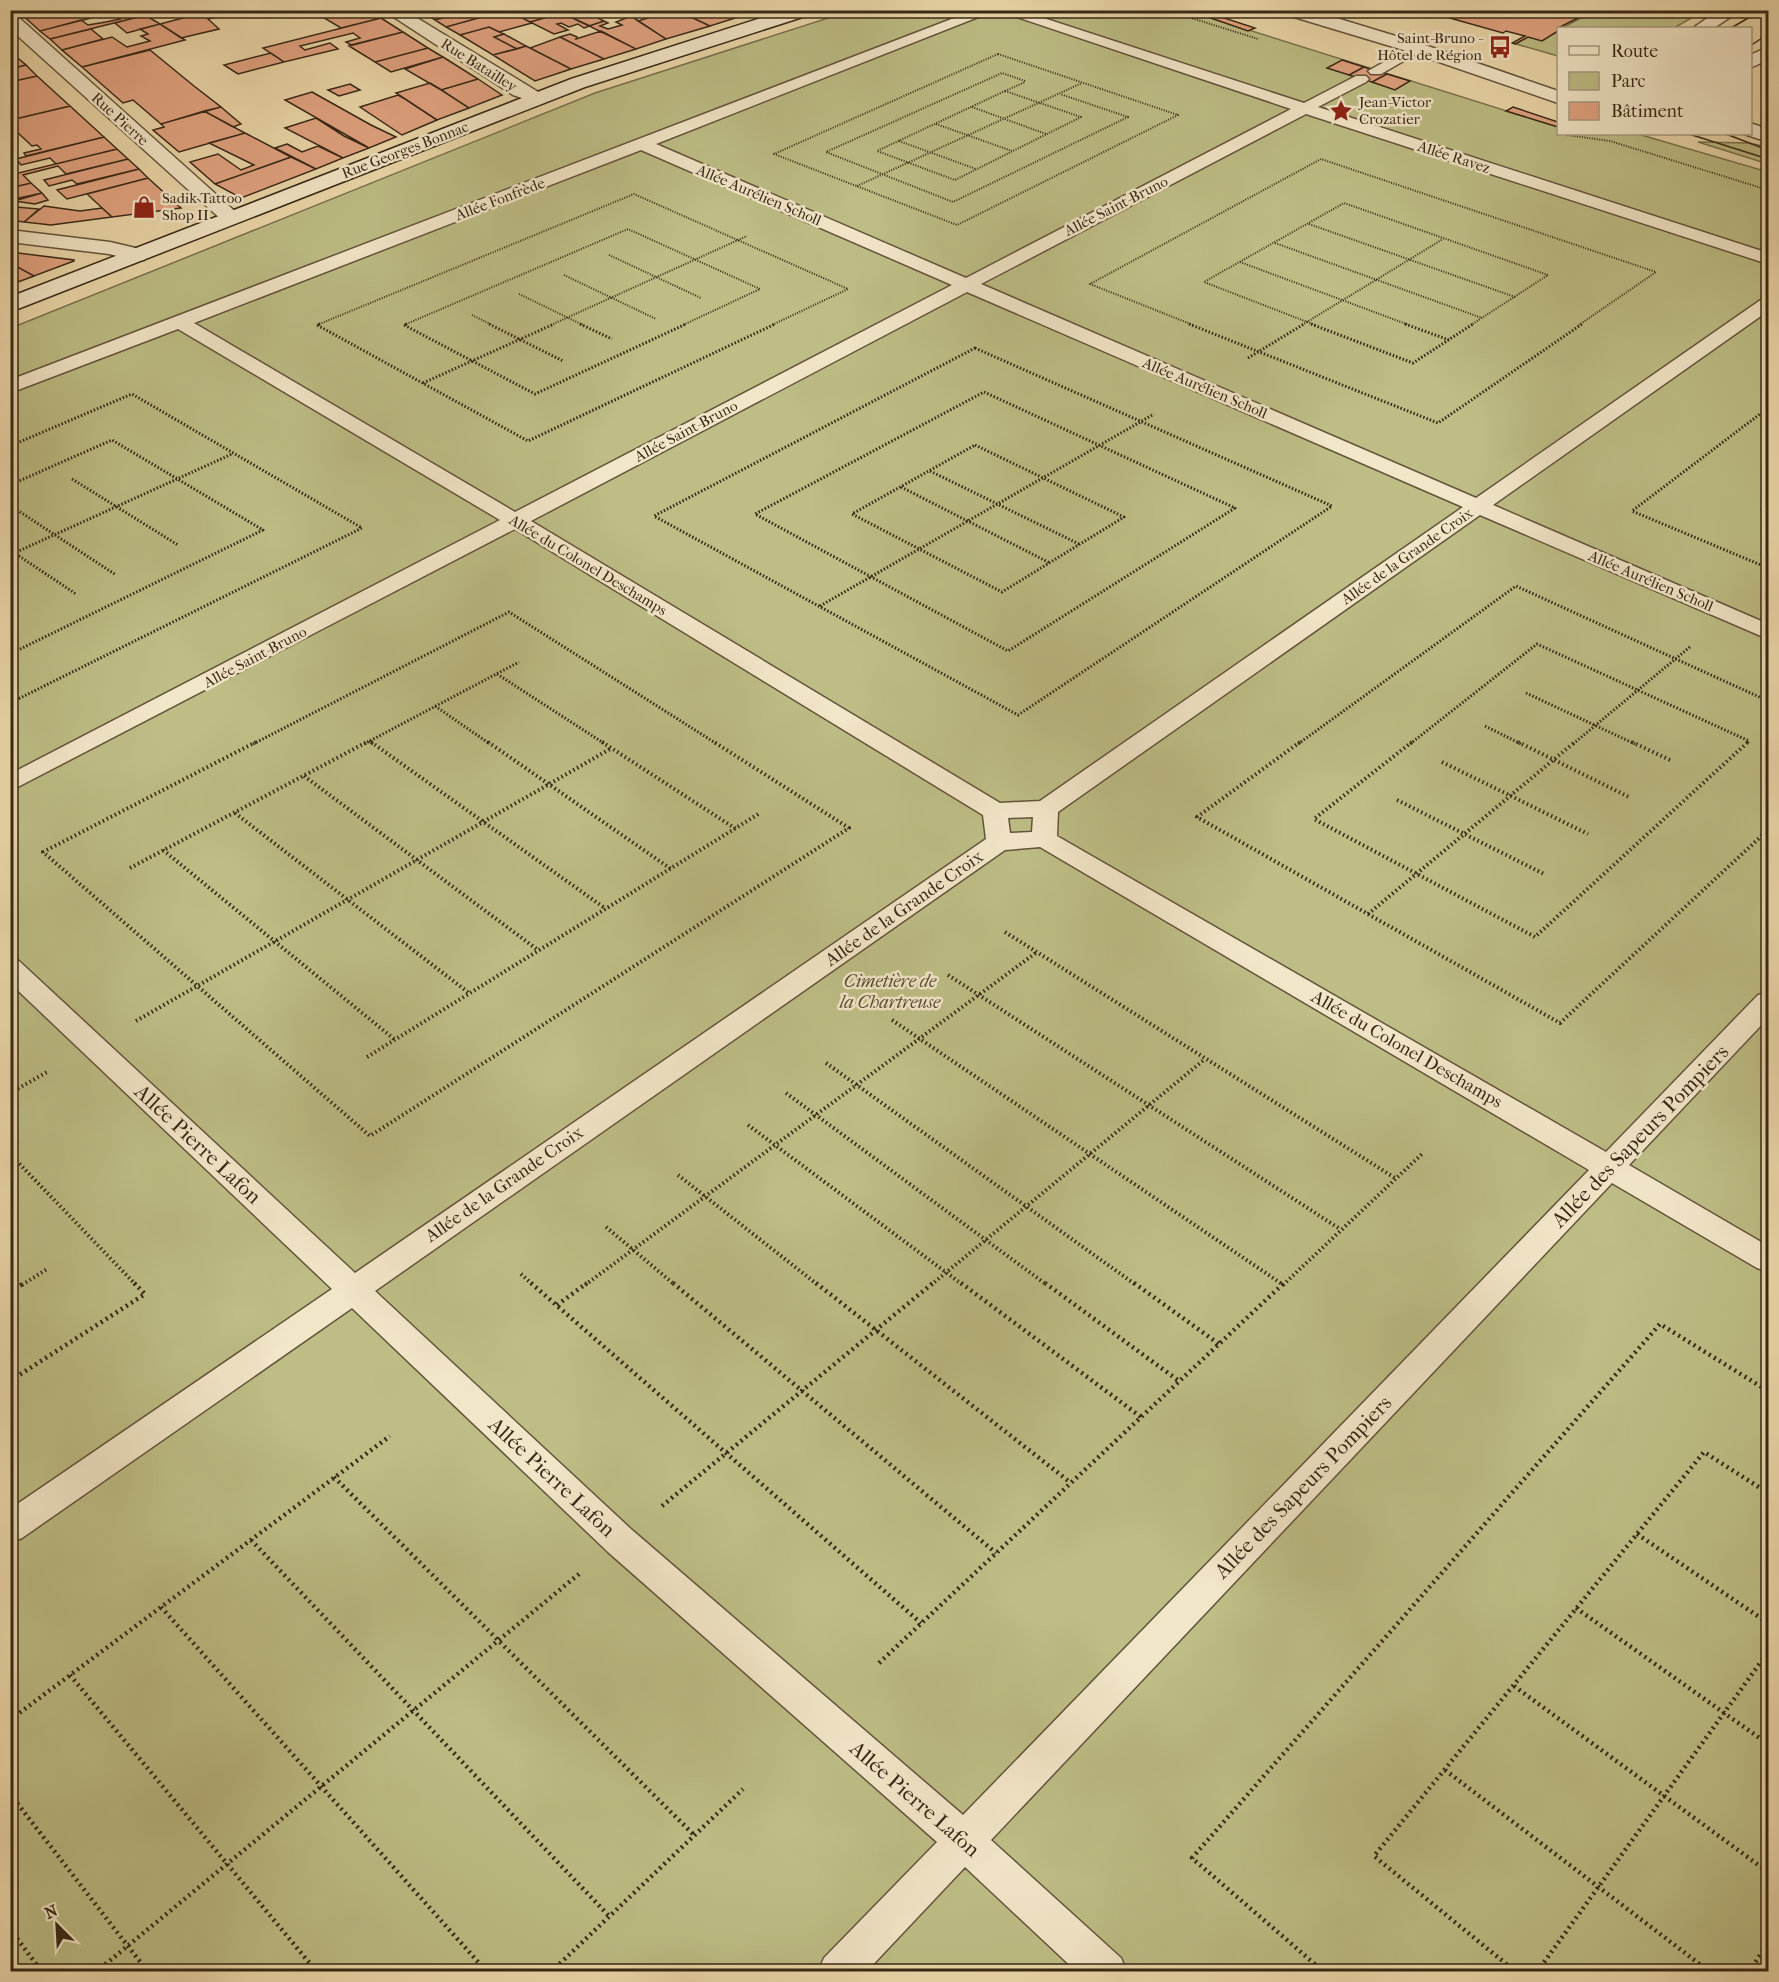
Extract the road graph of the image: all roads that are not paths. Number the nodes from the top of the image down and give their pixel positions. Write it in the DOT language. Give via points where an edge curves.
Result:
graph roads {
  1 [pos="391,10"];
  2 [pos="806,10"];
  3 [pos="989,10"];
  4 [pos="1003,10"];
  5 [pos="1290,10"];
  6 [pos="1733,10"];
  7 [pos="10,19"];
  8 [pos="1704,27"];
  9 [pos="1416,48"];
  10 [pos="1768,52"];
  11 [pos="1752,62"];
  12 [pos="1376,71"];
  13 [pos="1539,71"];
  14 [pos="1361,79"];
  15 [pos="1557,97"];
  16 [pos="538,98"];
  17 [pos="1304,108"];
  18 [pos="1752,130"];
  19 [pos="1768,136"];
  20 [pos="642,144"];
  21 [pos="231,218"];
  22 [pos="10,236"];
  23 [pos="136,255"];
  24 [pos="1768,259"];
  25 [pos="966,284"];
  26 [pos="1768,303"];
  27 [pos="10,305"];
  28 [pos="180,322"];
  29 [pos="10,387"];
  30 [pos="1478,506"];
  31 [pos="516,521"];
  32 [pos="1768,632"];
  33 [pos="10,784"];
  34 [pos="1046,809"];
  35 [pos="995,811"];
  36 [pos="1044,839"];
  37 [pos="999,842"];
  38 [pos="10,967"];
  39 [pos="1768,1002"];
  40 [pos="1611,1167"];
  41 [pos="1768,1260"];
  42 [pos="353,1289"];
  43 [pos="10,1528"];
  44 [pos="963,1840"];
  45 [pos="838,1971"];
  46 [pos="1107,1971"];
  1 -- 16 [label="street, Rue Batailley" via="520,91"];
  2 -- 16 [label="street, Rue Georges Bonnac"];
  3 -- 20 [label="lane, Allée Fonfrède"];
  4 -- 17 [label="lane, Allée Ravez"];
  5 -- 9 [label="street"];
  6 -- 8 [label="street"];
  7 -- 21 [label="street, Rue Pierre"];
  9 -- 12 [label="lane"];
  9 -- 13 [label="street"];
  9 -- 15 [label="street"];
  10 -- 11 [label="street"];
  14 -- 17 [label="lane, Allée Saint-Bruno"];
  16 -- 21 [label="street, Rue Georges Bonnac"];
  17 -- 24 [label="lane, Allée Ravez"];
  17 -- 25 [label="lane, Allée Saint-Bruno"];
  18 -- 19 [label="street"];
  20 -- 25 [label="lane, Allée Aurélien Scholl"];
  20 -- 28 [label="lane, Allée Fonfrède"];
  21 -- 23 [label="street, Rue Georges Bonnac"];
  22 -- 23 [label="street" via="110,248"];
  23 -- 27 [label="street, Rue Georges Bonnac"];
  25 -- 30 [label="lane, Allée Aurélien Scholl"];
  25 -- 31 [label="lane, Allée Saint-Bruno"];
  26 -- 30 [label="lane, Allée de la Grande Croix"];
  28 -- 29 [label="lane, Allée Fonfrède"];
  28 -- 31 [label="lane, Allée du Colonel Deschamps"];
  30 -- 32 [label="lane, Allée Aurélien Scholl"];
  30 -- 34 [label="lane, Allée de la Grande Croix"];
  31 -- 33 [label="lane, Allée Saint-Bruno"];
  31 -- 35 [label="lane, Allée du Colonel Deschamps"];
  34 -- 35 [label="lane"];
  34 -- 36 [label="lane"];
  35 -- 37 [label="lane"];
  36 -- 37 [label="lane"];
  36 -- 40 [label="lane, Allée du Colonel Deschamps"];
  37 -- 42 [label="lane, Allée de la Grande Croix"];
  38 -- 42 [label="lane, Allée Pierre Lafon"];
  39 -- 40 [label="lane, Allée des Sapeurs Pompiers"];
  40 -- 41 [label="lane, Allée du Colonel Deschamps"];
  40 -- 44 [label="lane, Allée des Sapeurs Pompiers"];
  42 -- 43 [label="lane, Allée de la Grande Croix"];
  42 -- 44 [label="lane, Allée Pierre Lafon" via="620,1541"];
  44 -- 45 [label="lane, Allée des Sapeurs Pompiers"];
  44 -- 46 [label="lane, Allée Pierre Lafon"];
}
